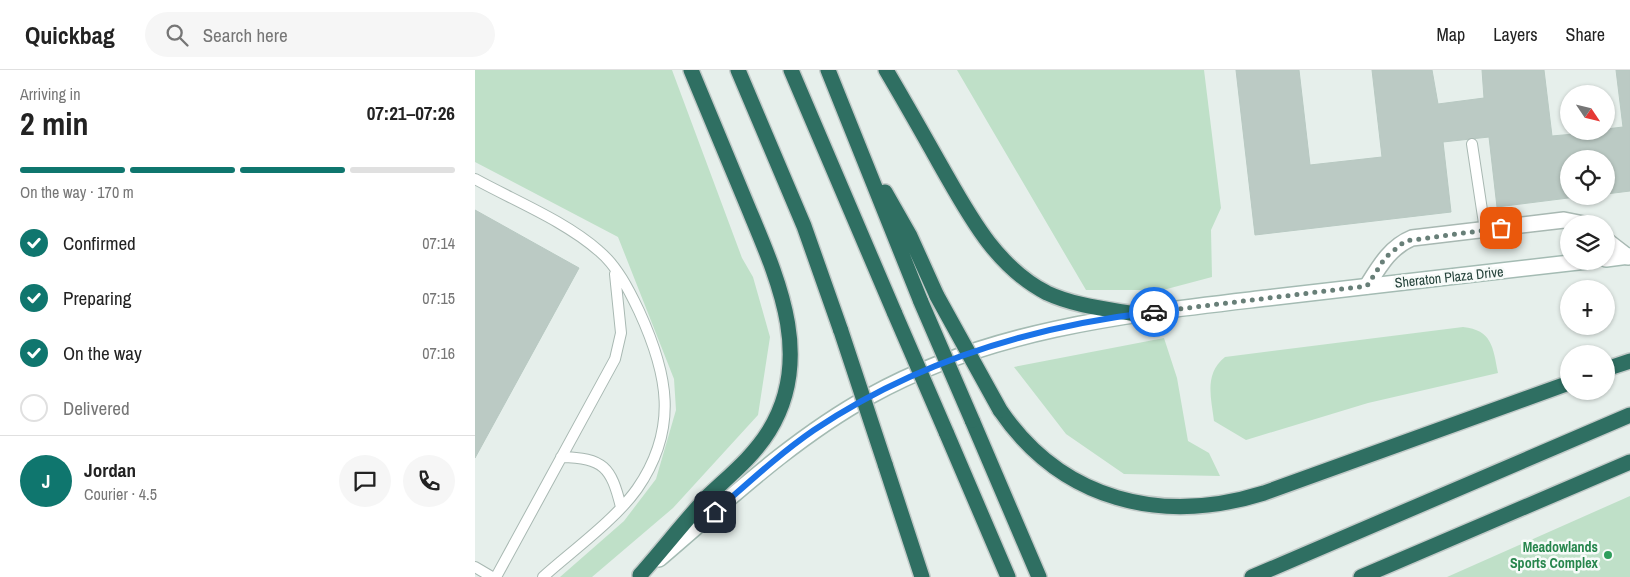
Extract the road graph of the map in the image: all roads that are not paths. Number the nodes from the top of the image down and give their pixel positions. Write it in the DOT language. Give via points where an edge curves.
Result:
graph roads {
  1 [pos="691,70"];
  2 [pos="738,70"];
  3 [pos="791,70"];
  4 [pos="828,70"];
  5 [pos="886,70"];
  6 [pos="1472,144"];
  7 [pos="863,154"];
  8 [pos="475,180"];
  9 [pos="1560,221"];
  10 [pos="1485,230"];
  11 [pos="1615,246"];
  12 [pos="1629,256"];
  13 [pos="1615,258"];
  14 [pos="1560,264"];
  15 [pos="614,268"];
  16 [pos="1367,286"];
  17 [pos="1136,314"];
  18 [pos="1630,361"];
  19 [pos="1615,367"];
  20 [pos="1560,386"];
  21 [pos="1630,414"];
  22 [pos="561,457"];
  23 [pos="1630,462"];
  24 [pos="621,508"];
  25 [pos="475,567"];
  26 [pos="1038,575"];
  27 [pos="639,576"];
  28 [pos="492,577"];
  29 [pos="496,577"];
  30 [pos="543,577"];
  31 [pos="922,577"];
  32 [pos="1009,577"];
  33 [pos="1252,577"];
  34 [pos="1361,577"];
  1 -- 27 [label="highway" via="779,284 790,336 789,369 783,400 763,440 707,497"];
  2 -- 31 [label="highway, bridge" via="804,226"];
  3 -- 32 [label="highway, bridge"];
  4 -- 7 [label="highway"];
  5 -- 17 [label="highway" via="971,219 997,254 1048,293 1077,303"];
  6 -- 10 [label="lane"];
  7 -- 20 [label="highway, bridge" via="910,236 937,296 1000,410 1039,456 1077,481 1107,494 1139,504 1192,506 1227,502 1264,493"];
  7 -- 26 [label="highway, bridge" via="895,241"];
  8 -- 15 [label="lane" via="578,235 600,251"];
  9 -- 10 [label="street"];
  10 -- 16 [label="street" via="1405,241 1385,258"];
  11 -- 12 [label="street"];
  12 -- 13 [label="street"];
  14 -- 16 [label="street, Sheraton Plaza Drive"];
  15 -- 22 [label="lane" via="621,318 618,346 609,370"];
  15 -- 24 [label="lane" via="634,301 658,357 663,373 665,404 659,448 645,477"];
  16 -- 17 [label="street, Sheraton Plaza Drive"];
  17 -- 27 [label="street, Sheraton Plaza Drive" via="1039,331 930,368 871,395 774,461"];
  18 -- 19 [label="highway"];
  21 -- 33 [label="highway"];
  22 -- 24 [label="lane" via="589,459 606,469 616,485"];
  22 -- 29 [label="lane"];
  23 -- 34 [label="highway"];
  24 -- 30 [label="lane"];
  25 -- 28 [label="lane"];
}
